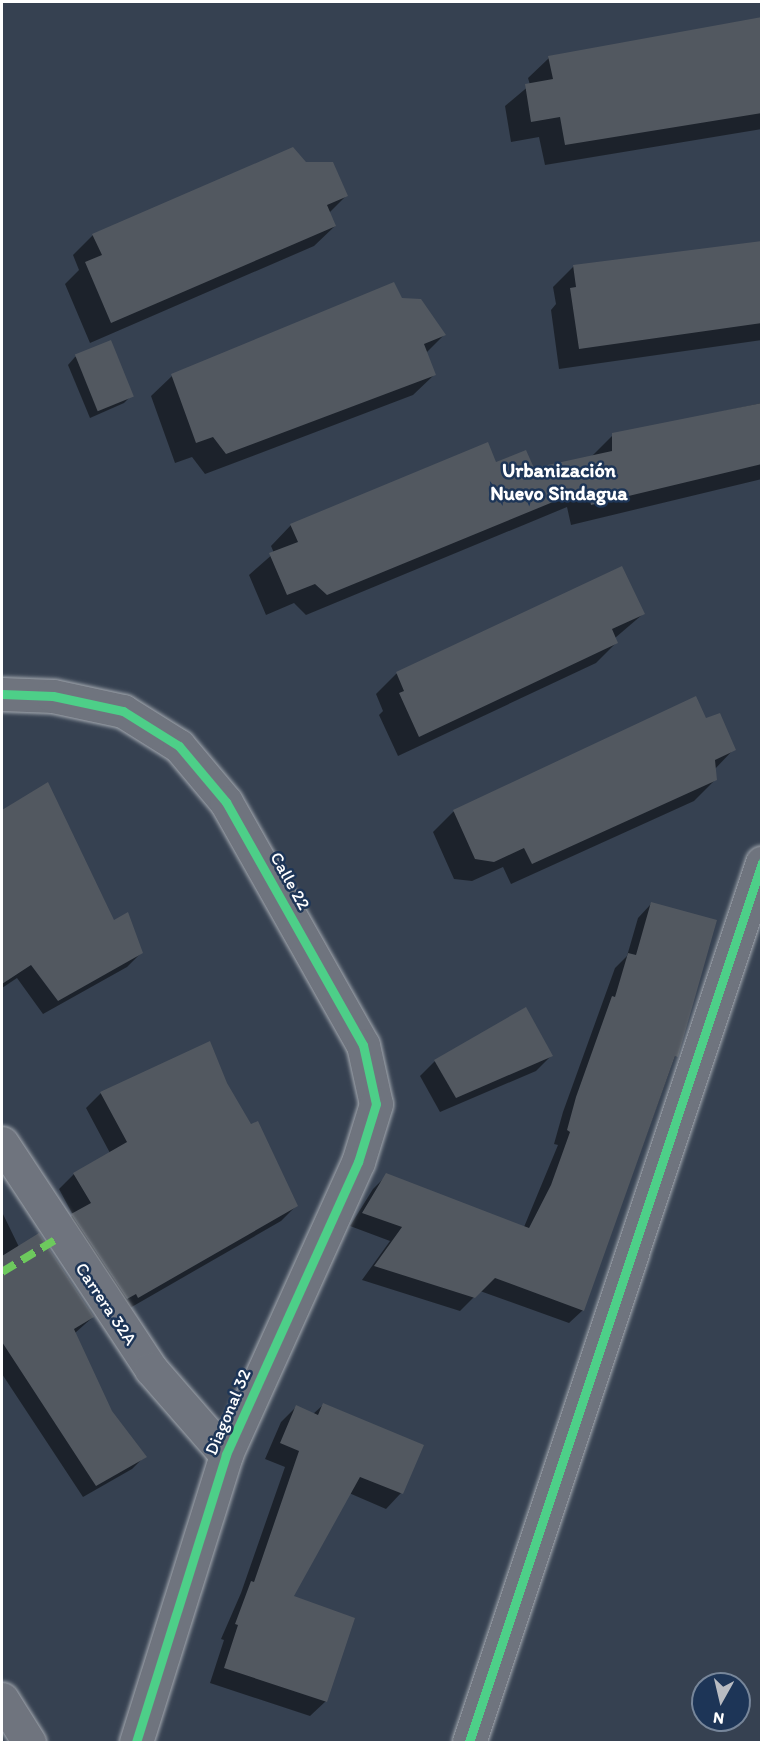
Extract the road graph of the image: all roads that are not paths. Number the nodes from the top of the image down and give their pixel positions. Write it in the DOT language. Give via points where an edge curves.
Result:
graph roads {
  1 [pos="2,694"];
  2 [pos="762,863"];
  3 [pos="376,1104"];
  4 [pos="2,1143"];
  5 [pos="226,1455"];
  6 [pos="2,1699"];
  7 [pos="29,1743"];
  8 [pos="136,1743"];
  9 [pos="469,1743"];
  1 -- 3 [label="street, Calle 22" via="53,696 123,711 179,746 226,802 363,1045"];
  2 -- 9 [label="street"];
  3 -- 5 [label="street, Diagonal 32" via="358,1162"];
  4 -- 5 [label="street, Carrera 32A" via="151,1369"];
  5 -- 8 [label="street, Diagonal 32"];
  6 -- 7 [label="street"];
}
